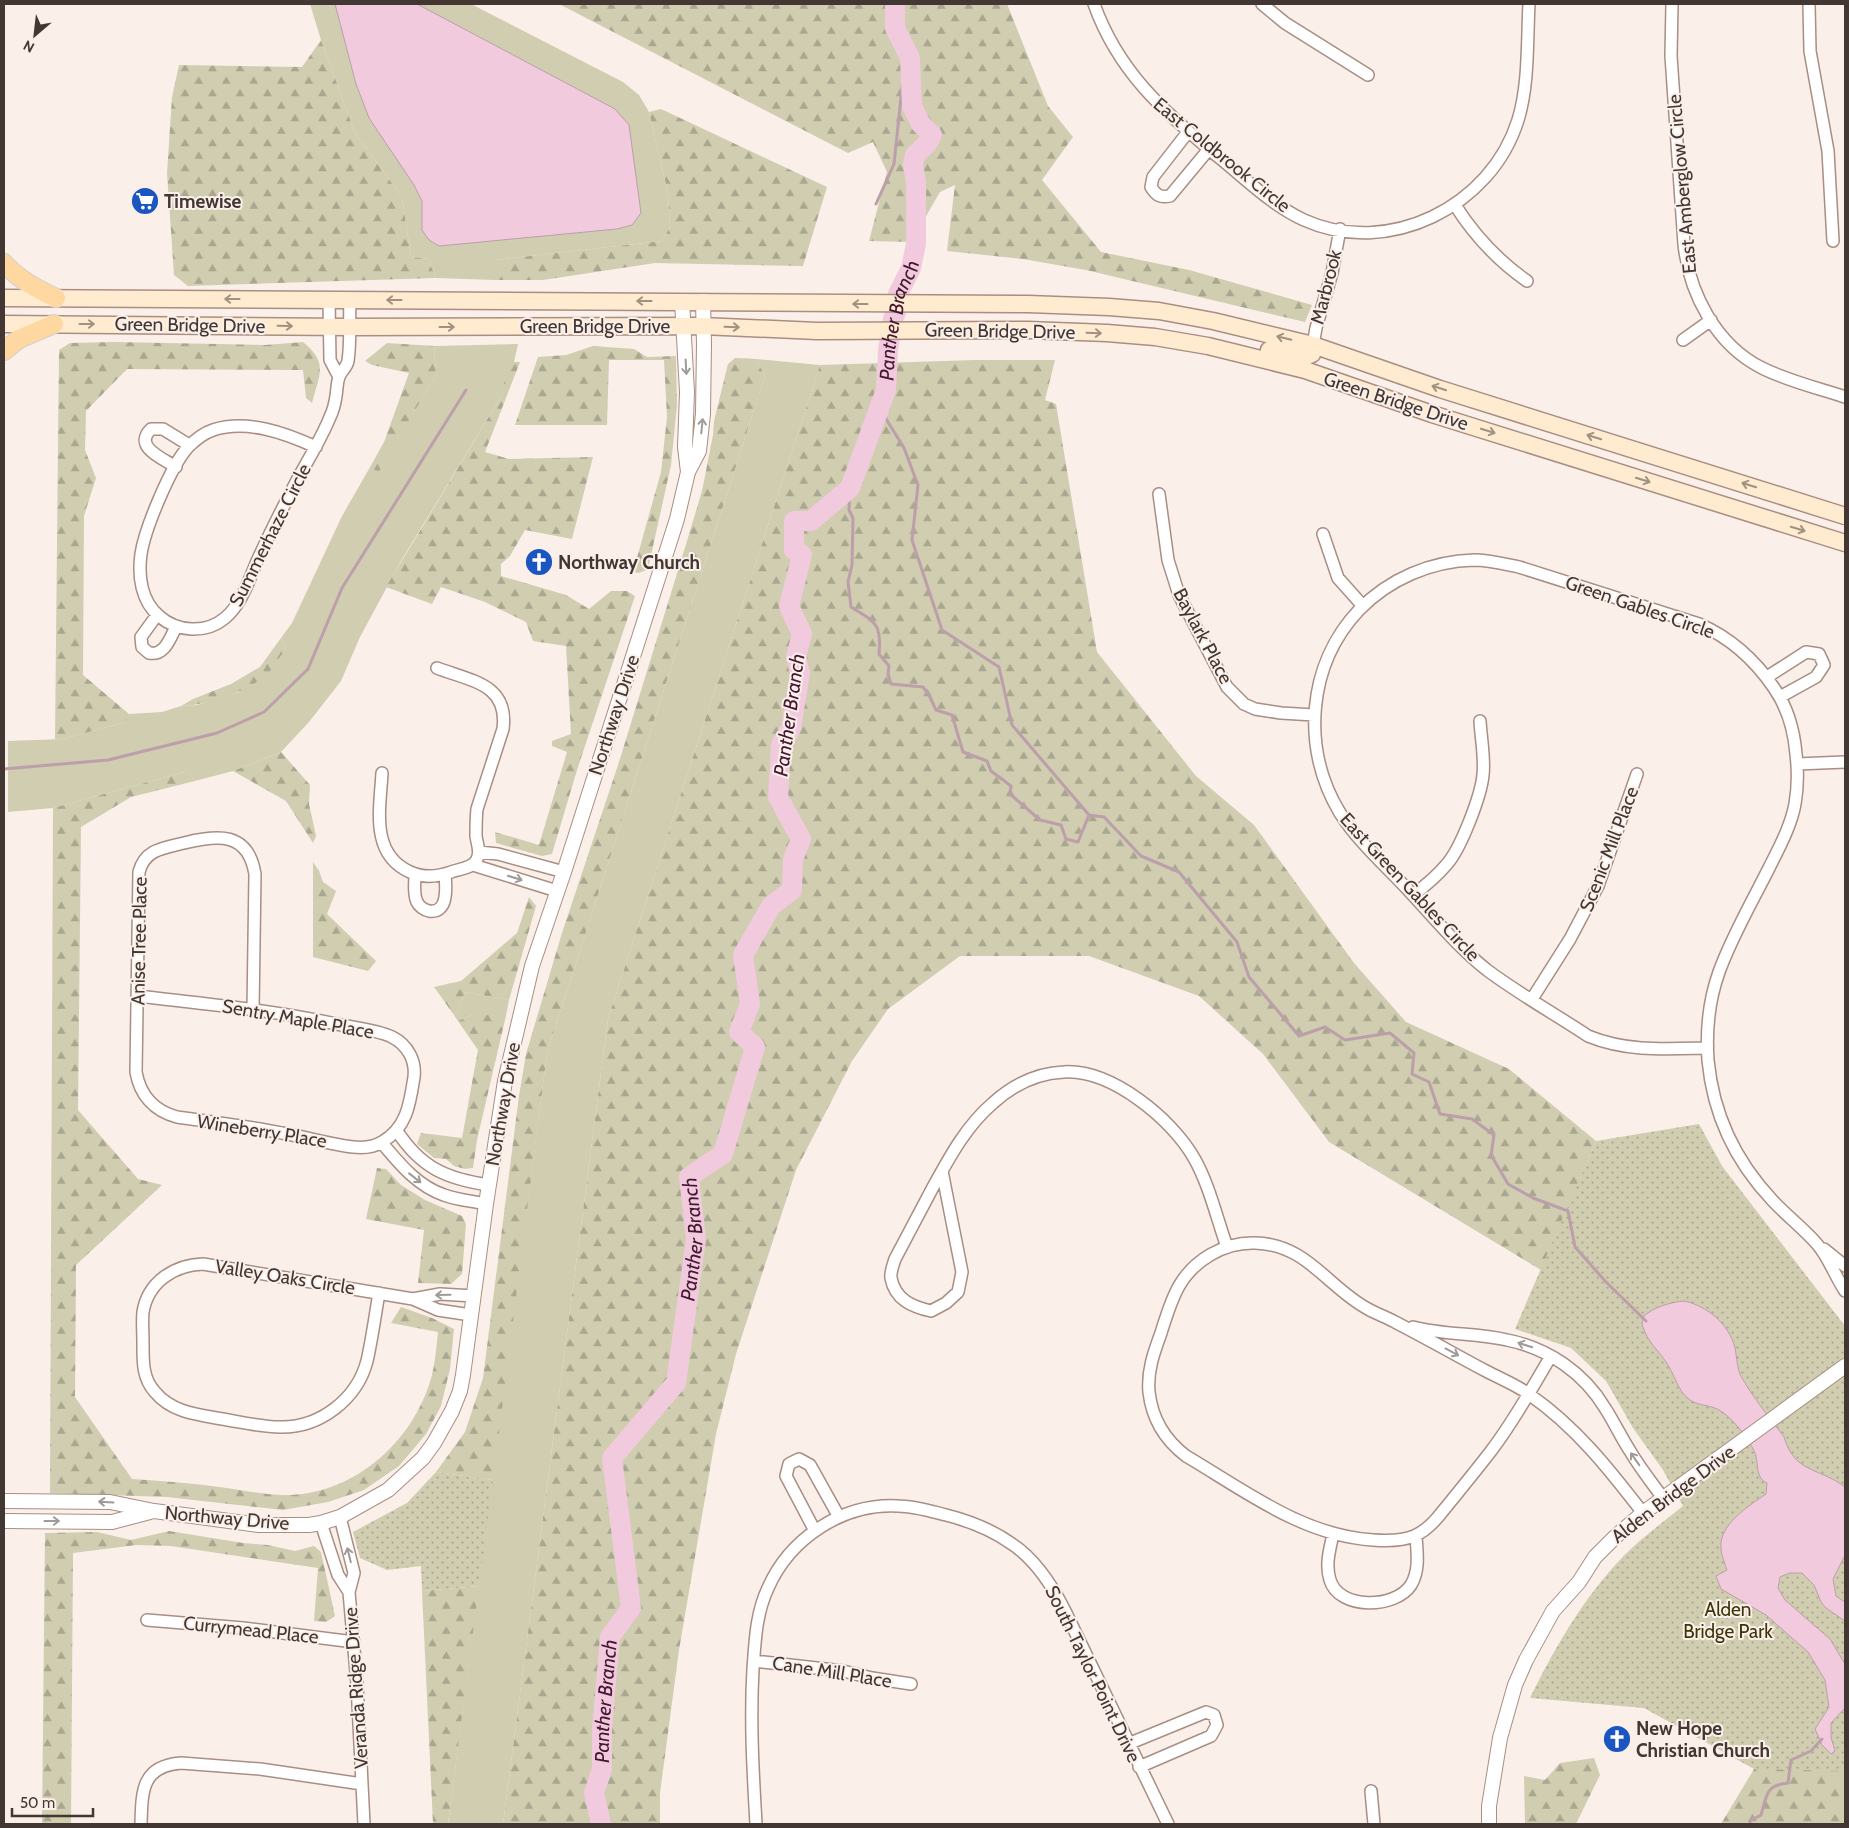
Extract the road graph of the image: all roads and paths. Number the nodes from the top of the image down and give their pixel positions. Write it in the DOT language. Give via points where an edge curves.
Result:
graph roads {
  1 [pos="1094,4"];
  2 [pos="1262,4"];
  3 [pos="1529,4"];
  4 [pos="1672,4"];
  5 [pos="1809,4"];
  6 [pos="1368,75"];
  7 [pos="1188,132"];
  8 [pos="1209,149"];
  9 [pos="1455,205"];
  10 [pos="1340,230"];
  11 [pos="1833,241"];
  12 [pos="4,263"];
  13 [pos="1527,281"];
  14 [pos="4,298"];
  15 [pos="56,298"];
  16 [pos="160,299"];
  17 [pos="330,300"];
  18 [pos="350,300"];
  19 [pos="682,301"];
  20 [pos="702,301"];
  21 [pos="1710,320"];
  22 [pos="4,324"];
  23 [pos="54,324"];
  24 [pos="166,324"];
  25 [pos="683,326"];
  26 [pos="702,326"];
  27 [pos="330,327"];
  28 [pos="349,327"];
  29 [pos="1155,338"];
  30 [pos="1683,340"];
  31 [pos="1313,345"];
  32 [pos="4,350"];
  33 [pos="339,377"];
  34 [pos="1845,397"];
  35 [pos="189,446"];
  36 [pos="316,448"];
  37 [pos="176,467"];
  38 [pos="688,472"];
  39 [pos="1159,494"];
  40 [pos="1845,516"];
  41 [pos="1323,534"];
  42 [pos="1845,543"];
  43 [pos="1363,606"];
  44 [pos="157,615"];
  45 [pos="176,627"];
  46 [pos="437,668"];
  47 [pos="1767,677"];
  48 [pos="1780,697"];
  49 [pos="1314,715"];
  50 [pos="1480,722"];
  51 [pos="1845,762"];
  52 [pos="1797,764"];
  53 [pos="382,773"];
  54 [pos="1637,774"];
  55 [pos="479,852"];
  56 [pos="473,865"];
  57 [pos="564,872"];
  58 [pos="415,874"];
  59 [pos="445,874"];
  60 [pos="557,892"];
  61 [pos="1413,895"];
  62 [pos="138,996"];
  63 [pos="1532,1000"];
  64 [pos="252,1010"];
  65 [pos="1707,1048"];
  66 [pos="146,1098"];
  67 [pos="397,1131"];
  68 [pos="382,1143"];
  69 [pos="942,1172"];
  70 [pos="489,1185"];
  71 [pos="486,1204"];
  72 [pos="1818,1245"];
  73 [pos="1227,1247"];
  74 [pos="1845,1266"];
  75 [pos="1845,1291"];
  76 [pos="379,1293"];
  77 [pos="474,1296"];
  78 [pos="413,1299"];
  79 [pos="471,1315"];
  80 [pos="1394,1321"];
  81 [pos="1551,1356"];
  82 [pos="1845,1366"];
  83 [pos="1529,1394"];
  84 [pos="1663,1498"];
  85 [pos="4,1501"];
  86 [pos="154,1511"];
  87 [pos="1643,1513"];
  88 [pos="340,1517"];
  89 [pos="840,1517"];
  90 [pos="4,1521"];
  91 [pos="321,1523"];
  92 [pos="815,1531"];
  93 [pos="1333,1534"];
  94 [pos="1416,1536"];
  95 [pos="349,1592"];
  96 [pos="147,1620"];
  97 [pos="354,1642"];
  98 [pos="754,1661"];
  99 [pos="911,1684"];
  100 [pos="1128,1744"];
  101 [pos="1138,1766"];
  102 [pos="362,1784"];
  103 [pos="1370,1791"];
  104 [pos="141,1824"];
  105 [pos="364,1824"];
  106 [pos="756,1824"];
  107 [pos="1168,1824"];
  108 [pos="1374,1824"];
  109 [pos="1489,1824"];
  1 -- 7 [label="street, East Coldbrook Circle" via="1114,47 1134,77"];
  2 -- 6 [label="street" via="1285,23"];
  3 -- 9 [label="street, East Coldbrook Circle" via="1524,95 1514,132 1489,174"];
  4 -- 21 [label="street, East Amberglow Circle" via="1671,56 1685,259 1696,294"];
  5 -- 11 [label="street" via="1810,51 1828,150"];
  7 -- 8 [label="street, East Coldbrook Circle"];
  7 -- 8 [label="street" via="1153,177 1151,187 1155,194 1170,196"];
  8 -- 10 [label="street, East Coldbrook Circle" via="1290,212 1313,223"];
  9 -- 10 [label="street, East Coldbrook Circle" via="1432,218 1403,228 1370,232"];
  9 -- 13 [label="street" via="1489,250"];
  10 -- 31 [label="street, Marbrook"];
  12 -- 15 [label="main road" via="30,285"];
  14 -- 15 [label="main road, Green Bridge Drive"];
  15 -- 16 [label="main road, Green Bridge Drive"];
  17 -- 16 [label="main road, Green Bridge Drive, one-way"];
  16 -- 24 [label="main road"];
  17 -- 18 [label="main road, Green Bridge Drive"];
  17 -- 27 [label="street"];
  19 -- 18 [label="main road, Green Bridge Drive, one-way"];
  18 -- 28 [label="street, Summerhaze Circle"];
  19 -- 20 [label="main road, Green Bridge Drive"];
  19 -- 25 [label="street, Northway Drive"];
  20 -- 26 [label="street, Northway Drive"];
  31 -- 20 [label="main road, Green Bridge Drive, one-way" via="1213,321 1159,311 1109,307"];
  21 -- 30 [label="street"];
  21 -- 34 [label="street, East Amberglow Circle" via="1729,343 1761,368"];
  22 -- 23 [label="main road, Green Bridge Drive"];
  23 -- 24 [label="main road, Green Bridge Drive, one-way"];
  23 -- 32 [label="main road" via="19,339"];
  24 -- 27 [label="main road, Green Bridge Drive, one-way"];
  25 -- 26 [label="main road, Green Bridge Drive"];
  28 -- 25 [label="main road, Green Bridge Drive, one-way"];
  25 -- 38 [label="street, Northway Drive, one-way"];
  26 -- 29 [label="main road, Green Bridge Drive, one-way" via="816,330 1028,330"];
  38 -- 26 [label="street, Northway Drive, one-way" via="699,451 703,414"];
  27 -- 28 [label="main road, Green Bridge Drive"];
  27 -- 33 [label="street" via="330,360"];
  28 -- 33 [label="street, Summerhaze Circle" via="348,363"];
  29 -- 31 [label="main road" via="1232,341 1304,358 1312,354"];
  29 -- 42 [label="main road, Green Bridge Drive, one-way" via="1208,346 1305,370 1432,414"];
  40 -- 31 [label="main road, Green Bridge Drive, one-way"];
  33 -- 36 [label="street, Summerhaze Circle" via="330,417"];
  35 -- 36 [label="street, Summerhaze Circle" via="214,430 238,426 293,437"];
  35 -- 37 [label="street, Summerhaze Circle"];
  35 -- 37 [label="street" via="163,429 151,429 146,433 145,446"];
  36 -- 45 [label="street, Summerhaze Circle" via="231,613 200,629"];
  37 -- 44 [label="street, Summerhaze Circle" via="149,527 142,553 144,596"];
  38 -- 57 [label="street, Northway Drive" via="677,520"];
  39 -- 49 [label="street, Baylark Place" via="1168,560 1179,595 1227,687 1244,704 1255,709"];
  41 -- 43 [label="street" via="1338,578"];
  43 -- 47 [label="street, Green Gables Circle" via="1396,582 1420,570 1459,561 1491,561 1699,624 1744,652"];
  43 -- 49 [label="street, Green Gables Circle" via="1345,627 1326,662"];
  44 -- 45 [label="street, Summerhaze Circle"];
  44 -- 45 [label="street" via="141,637 142,647 149,653 163,650"];
  46 -- 55 [label="street" via="492,690 503,706 503,729 477,809"];
  47 -- 48 [label="street, Green Gables Circle"];
  47 -- 48 [label="street" via="1806,652 1819,654 1824,665 1816,677"];
  48 -- 52 [label="street, Green Gables Circle" via="1792,725"];
  49 -- 61 [label="street, East Green Gables Circle" via="1318,760 1330,795 1348,824"];
  50 -- 61 [label="street" via="1484,775 1477,803 1449,863"];
  51 -- 52 [label="street"];
  52 -- 65 [label="street, Green Gables Circle" via="1797,788 1782,843 1718,974 1710,1009"];
  53 -- 58 [label="street" via="379,825 382,842 393,862"];
  54 -- 63 [label="street, Scenic Mill Place" via="1598,886"];
  55 -- 56 [label="street"];
  55 -- 57 [label="street"];
  56 -- 59 [label="street"];
  56 -- 60 [label="street, one-way"];
  57 -- 60 [label="street, Northway Drive"];
  58 -- 59 [label="street" via="431,877"];
  58 -- 59 [label="street" via="416,900 423,908 435,911 446,899"];
  60 -- 70 [label="street, Northway Drive" via="532,966 505,1081"];
  61 -- 63 [label="street, East Green Gables Circle" via="1468,954"];
  62 -- 64 [label="street, Sentry Maple Place"];
  62 -- 64 [label="street, Anise Tree Place" via="139,872 144,859 157,850 220,837 244,848 255,874"];
  62 -- 66 [label="street, Anise Tree Place" via="136,1072"];
  63 -- 65 [label="street, East Green Gables Circle" via="1588,1036 1604,1042 1635,1048"];
  64 -- 67 [label="street, Sentry Maple Place" via="324,1021 383,1034 402,1043 415,1069 407,1113"];
  65 -- 72 [label="street, Green Gables Circle" via="1714,1098 1735,1151 1757,1183"];
  66 -- 68 [label="street, Wineberry Place" via="161,1111 177,1117 352,1147"];
  67 -- 68 [label="street, Sentry Maple Place"];
  67 -- 70 [label="street" via="413,1154 427,1165 455,1179"];
  68 -- 71 [label="street, one-way" via="400,1165 430,1189 454,1199"];
  69 -- 69 [label="street" via="962,1272 958,1292 946,1304 931,1311 913,1307 896,1294 891,1277 895,1259"];
  69 -- 73 [label="street" via="952,1151 992,1103 1021,1082 1044,1074 1090,1075 1137,1098 1176,1133 1201,1171"];
  70 -- 71 [label="street, Northway Drive"];
  71 -- 77 [label="street, Northway Drive"];
  72 -- 74 [label="street, Green Gables Circle"];
  72 -- 75 [label="street, Green Gables Circle"];
  73 -- 80 [label="street" via="1243,1243 1268,1244 1292,1251 1367,1309"];
  73 -- 93 [label="street" via="1195,1266 1174,1296 1150,1368 1149,1392 1155,1418 1168,1439 1186,1456 1286,1515"];
  76 -- 76 [label="street, Valley Oaks Circle" via="203,1264 182,1267 159,1280 146,1300 143,1313 146,1379 164,1401 189,1413 267,1427 310,1423 345,1400 354,1388 366,1362"];
  76 -- 78 [label="street, Valley Oaks Circle"];
  77 -- 78 [label="street, Valley Oaks Circle, one-way" via="440,1294"];
  77 -- 79 [label="street, Northway Drive"];
  78 -- 79 [label="street, Valley Oaks Circle" via="438,1310"];
  79 -- 88 [label="street, Northway Drive" via="460,1391 434,1443 423,1458 388,1490"];
  81 -- 80 [label="street, one-way" via="1508,1340 1422,1330"];
  80 -- 83 [label="street, one-way"];
  81 -- 83 [label="street"];
  84 -- 81 [label="street, one-way" via="1630,1452 1596,1395 1576,1374"];
  82 -- 84 [label="street, Alden Bridge Drive"];
  83 -- 87 [label="street" via="1582,1439"];
  83 -- 94 [label="street" via="1492,1450 1438,1517"];
  84 -- 87 [label="street, Alden Bridge Drive"];
  86 -- 85 [label="street, Northway Drive, one-way" via="110,1502"];
  90 -- 86 [label="street, Northway Drive, one-way" via="112,1522"];
  86 -- 91 [label="street, Northway Drive" via="259,1525"];
  87 -- 109 [label="street, Alden Bridge Drive" via="1596,1557 1553,1612 1526,1660 1515,1685 1500,1738"];
  88 -- 91 [label="street, Northway Drive"];
  95 -- 88 [label="street, Veranda Ridge Drive, one-way" via="354,1574"];
  89 -- 92 [label="street, South Taylor Point Drive"];
  89 -- 92 [label="street" via="810,1465 799,1459 789,1464 786,1476"];
  89 -- 100 [label="street, South Taylor Point Drive" via="882,1506 912,1507 970,1521 1013,1544 1032,1561 1056,1593"];
  91 -- 95 [label="street, Veranda Ridge Drive" via="338,1575"];
  92 -- 98 [label="street, South Taylor Point Drive" via="793,1550 768,1588 758,1618"];
  93 -- 94 [label="street" via="1381,1540"];
  93 -- 94 [label="street" via="1327,1565 1330,1582 1349,1600 1382,1603 1398,1598 1411,1585 1417,1566"];
  95 -- 97 [label="street, Veranda Ridge Drive"];
  96 -- 97 [label="street, Currymead Place"];
  97 -- 102 [label="street, Veranda Ridge Drive"];
  98 -- 99 [label="street, Cane Mill Place" via="843,1670"];
  98 -- 106 [label="street, South Taylor Point Drive" via="751,1724"];
  100 -- 101 [label="street, South Taylor Point Drive"];
  100 -- 101 [label="street" via="1206,1712 1214,1715 1217,1725 1211,1736"];
  101 -- 107 [label="street, South Taylor Point Drive"];
  102 -- 104 [label="street" via="260,1769 171,1764 156,1771 145,1783"];
  102 -- 105 [label="street, Veranda Ridge Drive"];
  103 -- 108 [label="street"];
}
